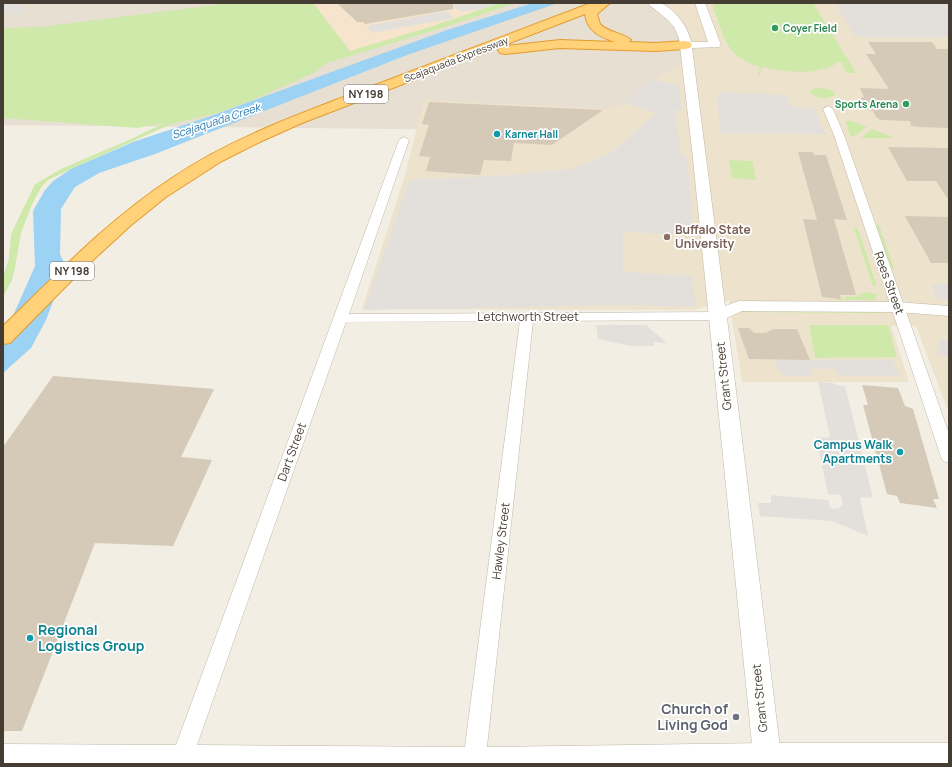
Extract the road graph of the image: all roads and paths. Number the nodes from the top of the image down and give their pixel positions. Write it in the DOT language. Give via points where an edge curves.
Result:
graph roads {
  1 [pos="584,3"];
  2 [pos="603,3"];
  3 [pos="652,3"];
  4 [pos="700,3"];
  5 [pos="685,45"];
  6 [pos="450,62"];
  7 [pos="828,109"];
  8 [pos="404,140"];
  9 [pos="135,206"];
  10 [pos="900,312"];
  11 [pos="949,312"];
  12 [pos="717,316"];
  13 [pos="3,317"];
  14 [pos="528,317"];
  15 [pos="339,318"];
  16 [pos="949,322"];
  17 [pos="3,338"];
  18 [pos="949,457"];
  19 [pos="949,753"];
  20 [pos="3,754"];
  21 [pos="182,759"];
  22 [pos="767,759"];
  23 [pos="475,761"];
  1 -- 9 [label="highway, Scajaquada Expressway / NY 198" via="251,130 188,163"];
  2 -- 5 [label="highway" via="591,14 592,23 603,33 625,41"];
  2 -- 6 [label="highway, Scajaquada Expressway / NY 198"];
  3 -- 5 [label="street, Grant Street" via="677,22 682,30"];
  4 -- 5 [label="street" via="716,47 694,49"];
  5 -- 6 [label="highway" via="671,47 548,44 497,51"];
  5 -- 12 [label="street, Grant Street"];
  6 -- 9 [label="highway, Scajaquada Expressway / NY 198" via="250,140"];
  7 -- 10 [label="street, Rees Street"];
  8 -- 15 [label="street, Dart Street"];
  9 -- 13 [label="highway, Scajaquada Expressway / NY 198" via="94,233"];
  9 -- 17 [label="highway, Scajaquada Expressway / NY 198" via="105,239"];
  10 -- 11 [label="street"];
  10 -- 12 [label="street, Letchworth Street"];
  10 -- 16 [label="street"];
  10 -- 18 [label="street, Rees Street"];
  12 -- 14 [label="street, Letchworth Street"];
  12 -- 22 [label="street, Grant Street"];
  14 -- 15 [label="street, Letchworth Street"];
  14 -- 23 [label="street, Hawley Street"];
  15 -- 21 [label="street, Dart Street"];
  19 -- 22 [label="street"];
  20 -- 21 [label="street"];
  21 -- 23 [label="street"];
  22 -- 23 [label="street"];
}
